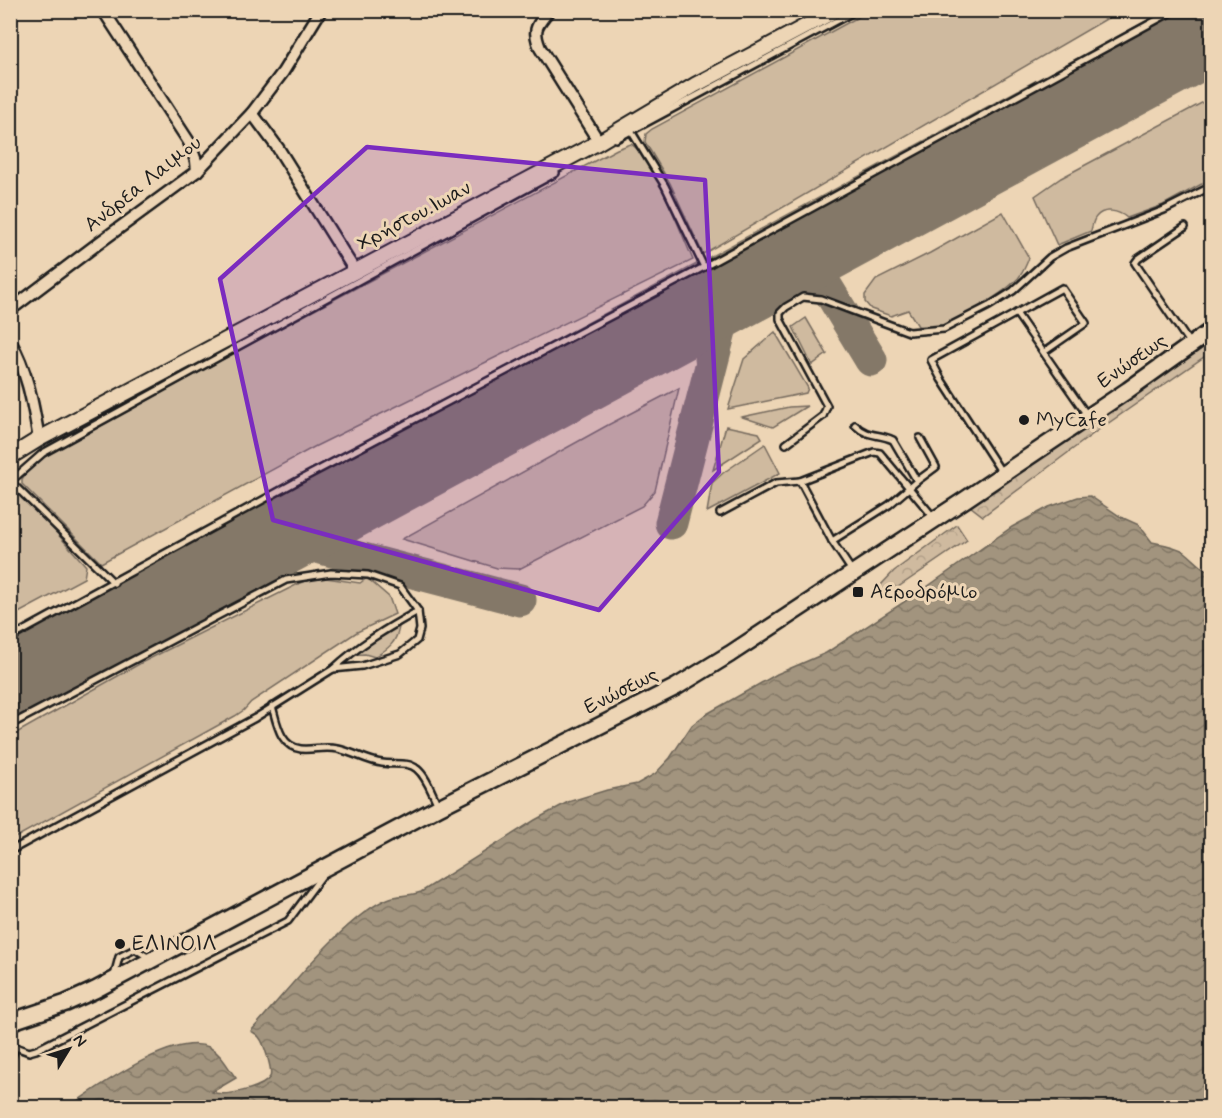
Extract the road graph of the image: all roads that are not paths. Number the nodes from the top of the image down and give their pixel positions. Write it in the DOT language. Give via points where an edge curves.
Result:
graph roads {
  1 [pos="103,10"];
  2 [pos="549,10"];
  3 [pos="836,10"];
  4 [pos="857,10"];
  5 [pos="1175,10"];
  6 [pos="316,14"];
  7 [pos="252,113"];
  8 [pos="631,131"];
  9 [pos="599,142"];
  10 [pos="197,171"];
  11 [pos="1212,186"];
  12 [pos="1185,227"];
  13 [pos="704,267"];
  14 [pos="355,271"];
  15 [pos="10,310"];
  16 [pos="1016,313"];
  17 [pos="1210,333"];
  18 [pos="10,341"];
  19 [pos="1191,345"];
  20 [pos="1044,352"];
  21 [pos="1088,416"];
  22 [pos="855,425"];
  23 [pos="920,438"];
  24 [pos="39,439"];
  25 [pos="786,444"];
  26 [pos="10,457"];
  27 [pos="1003,474"];
  28 [pos="800,481"];
  29 [pos="917,481"];
  30 [pos="11,482"];
  31 [pos="910,488"];
  32 [pos="720,513"];
  33 [pos="935,519"];
  34 [pos="832,541"];
  35 [pos="853,572"];
  36 [pos="114,583"];
  37 [pos="418,611"];
  38 [pos="10,638"];
  39 [pos="333,669"];
  40 [pos="272,706"];
  41 [pos="10,725"];
  42 [pos="439,807"];
  43 [pos="10,851"];
  44 [pos="328,867"];
  45 [pos="10,1022"];
  46 [pos="13,1046"];
  47 [pos="10,1062"];
  1 -- 10 [label="street" via="189,142"];
  2 -- 9 [label="street" via="536,27 535,35"];
  3 -- 9 [label="street, Χρήστου.Ιωαν"];
  4 -- 8 [label="lane"];
  5 -- 13 [label="lane"];
  6 -- 7 [label="street, Ανδρεα Λαιμου" via="283,72"];
  7 -- 10 [label="street, Ανδρεα Λαιμου"];
  7 -- 14 [label="street"];
  8 -- 13 [label="lane" via="664,186"];
  8 -- 30 [label="lane" via="43,453"];
  9 -- 14 [label="street, Χρήστου.Ιωαν"];
  10 -- 15 [label="street, Ανδρεα Λαιμου"];
  11 -- 25 [label="lane" via="1164,210 1066,248 1050,257 1013,291 944,329 909,332 821,299 803,297 786,307 780,319 827,406 823,416"];
  12 -- 19 [label="lane" via="1135,263"];
  13 -- 36 [label="lane" via="303,478"];
  14 -- 24 [label="street, Χρήστου.Ιωαν"];
  16 -- 20 [label="lane"];
  16 -- 20 [label="lane" via="1062,288 1086,323"];
  16 -- 27 [label="lane" via="931,360"];
  17 -- 19 [label="main road, Ενώσεως"];
  18 -- 24 [label="street" via="31,391"];
  19 -- 21 [label="main road, Ενώσεως"];
  20 -- 21 [label="lane"];
  21 -- 27 [label="main road, Ενώσεως"];
  22 -- 29 [label="lane" via="866,434 893,441"];
  23 -- 29 [label="lane" via="936,467"];
  24 -- 26 [label="street, Χρήστου.Ιωαν"];
  27 -- 33 [label="main road, Ενώσεως"];
  28 -- 31 [label="lane" via="874,452 884,455"];
  28 -- 32 [label="lane" via="776,483"];
  28 -- 34 [label="lane"];
  29 -- 31 [label="lane"];
  30 -- 36 [label="lane"];
  31 -- 33 [label="lane"];
  31 -- 34 [label="lane"];
  33 -- 35 [label="main road, Ενώσεως"];
  34 -- 35 [label="lane"];
  35 -- 42 [label="main road, Ενώσεως" via="676,687"];
  36 -- 38 [label="lane"];
  37 -- 39 [label="lane" via="373,636"];
  37 -- 39 [label="lane" via="417,639 400,654 362,666"];
  37 -- 41 [label="lane" via="400,586 368,574 331,573 286,580"];
  39 -- 40 [label="lane"];
  40 -- 42 [label="lane" via="279,730 290,746 323,746 375,762 409,764 422,774"];
  40 -- 43 [label="lane"];
  42 -- 44 [label="main road, Ενώσεως"];
  44 -- 45 [label="main road, Ενώσεως" via="66,1003"];
  44 -- 46 [label="lane" via="288,921 36,1050 29,1052"];
  46 -- 47 [label="lane"];
}
